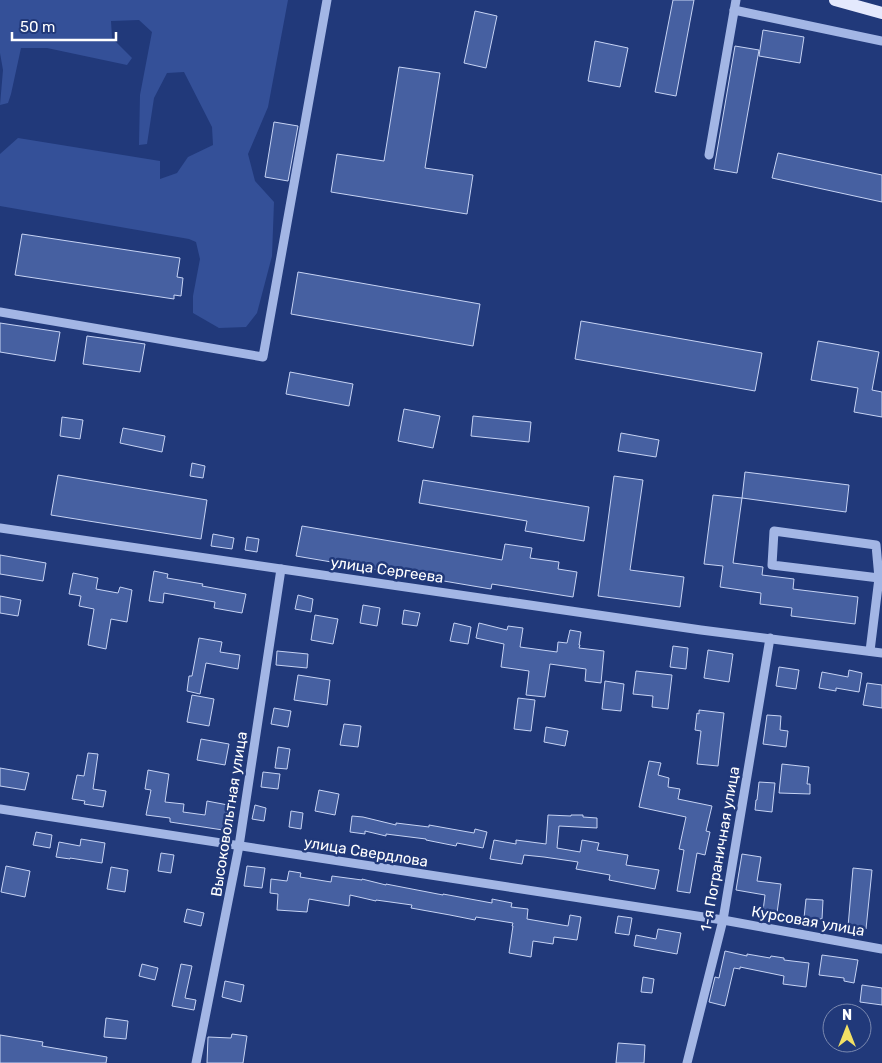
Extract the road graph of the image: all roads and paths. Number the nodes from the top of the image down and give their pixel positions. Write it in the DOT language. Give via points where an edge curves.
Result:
graph roads {
  1 [pos="327,0"];
  2 [pos="835,0"];
  3 [pos="860,3"];
  4 [pos="735,5"];
  5 [pos="882,12"];
  6 [pos="882,41"];
  7 [pos="709,155"];
  8 [pos="0,312"];
  9 [pos="0,528"];
  10 [pos="281,569"];
  11 [pos="879,578"];
  12 [pos="770,638"];
  13 [pos="870,651"];
  14 [pos="882,653"];
  15 [pos="0,810"];
  16 [pos="239,846"];
  17 [pos="726,921"];
  18 [pos="882,949"];
  19 [pos="196,1063"];
  20 [pos="687,1063"];
  1 -- 8 [label="street" via="263,357"];
  2 -- 3 [label="main road"];
  3 -- 5 [label="main road"];
  4 -- 6 [label="street"];
  4 -- 7 [label="street"];
  9 -- 10 [label="street, улица Сергеева"];
  10 -- 12 [label="street, улица Сергеева"];
  10 -- 16 [label="street, Высоковольтная улица"];
  11 -- 11 [label="street" via="772,565 774,531 876,545"];
  11 -- 13 [label="street"];
  12 -- 13 [label="street, улица Сергеева"];
  12 -- 17 [label="street, 1-я Пограничная улица"];
  13 -- 14 [label="street, улица Сергеева"];
  15 -- 16 [label="street, улица Свердлова"];
  16 -- 17 [label="street, улица Свердлова"];
  16 -- 19 [label="street, Высоковольтная улица"];
  17 -- 18 [label="street, Курсовая улица"];
  17 -- 20 [label="street, 1-я Пограничная улица"];
}
